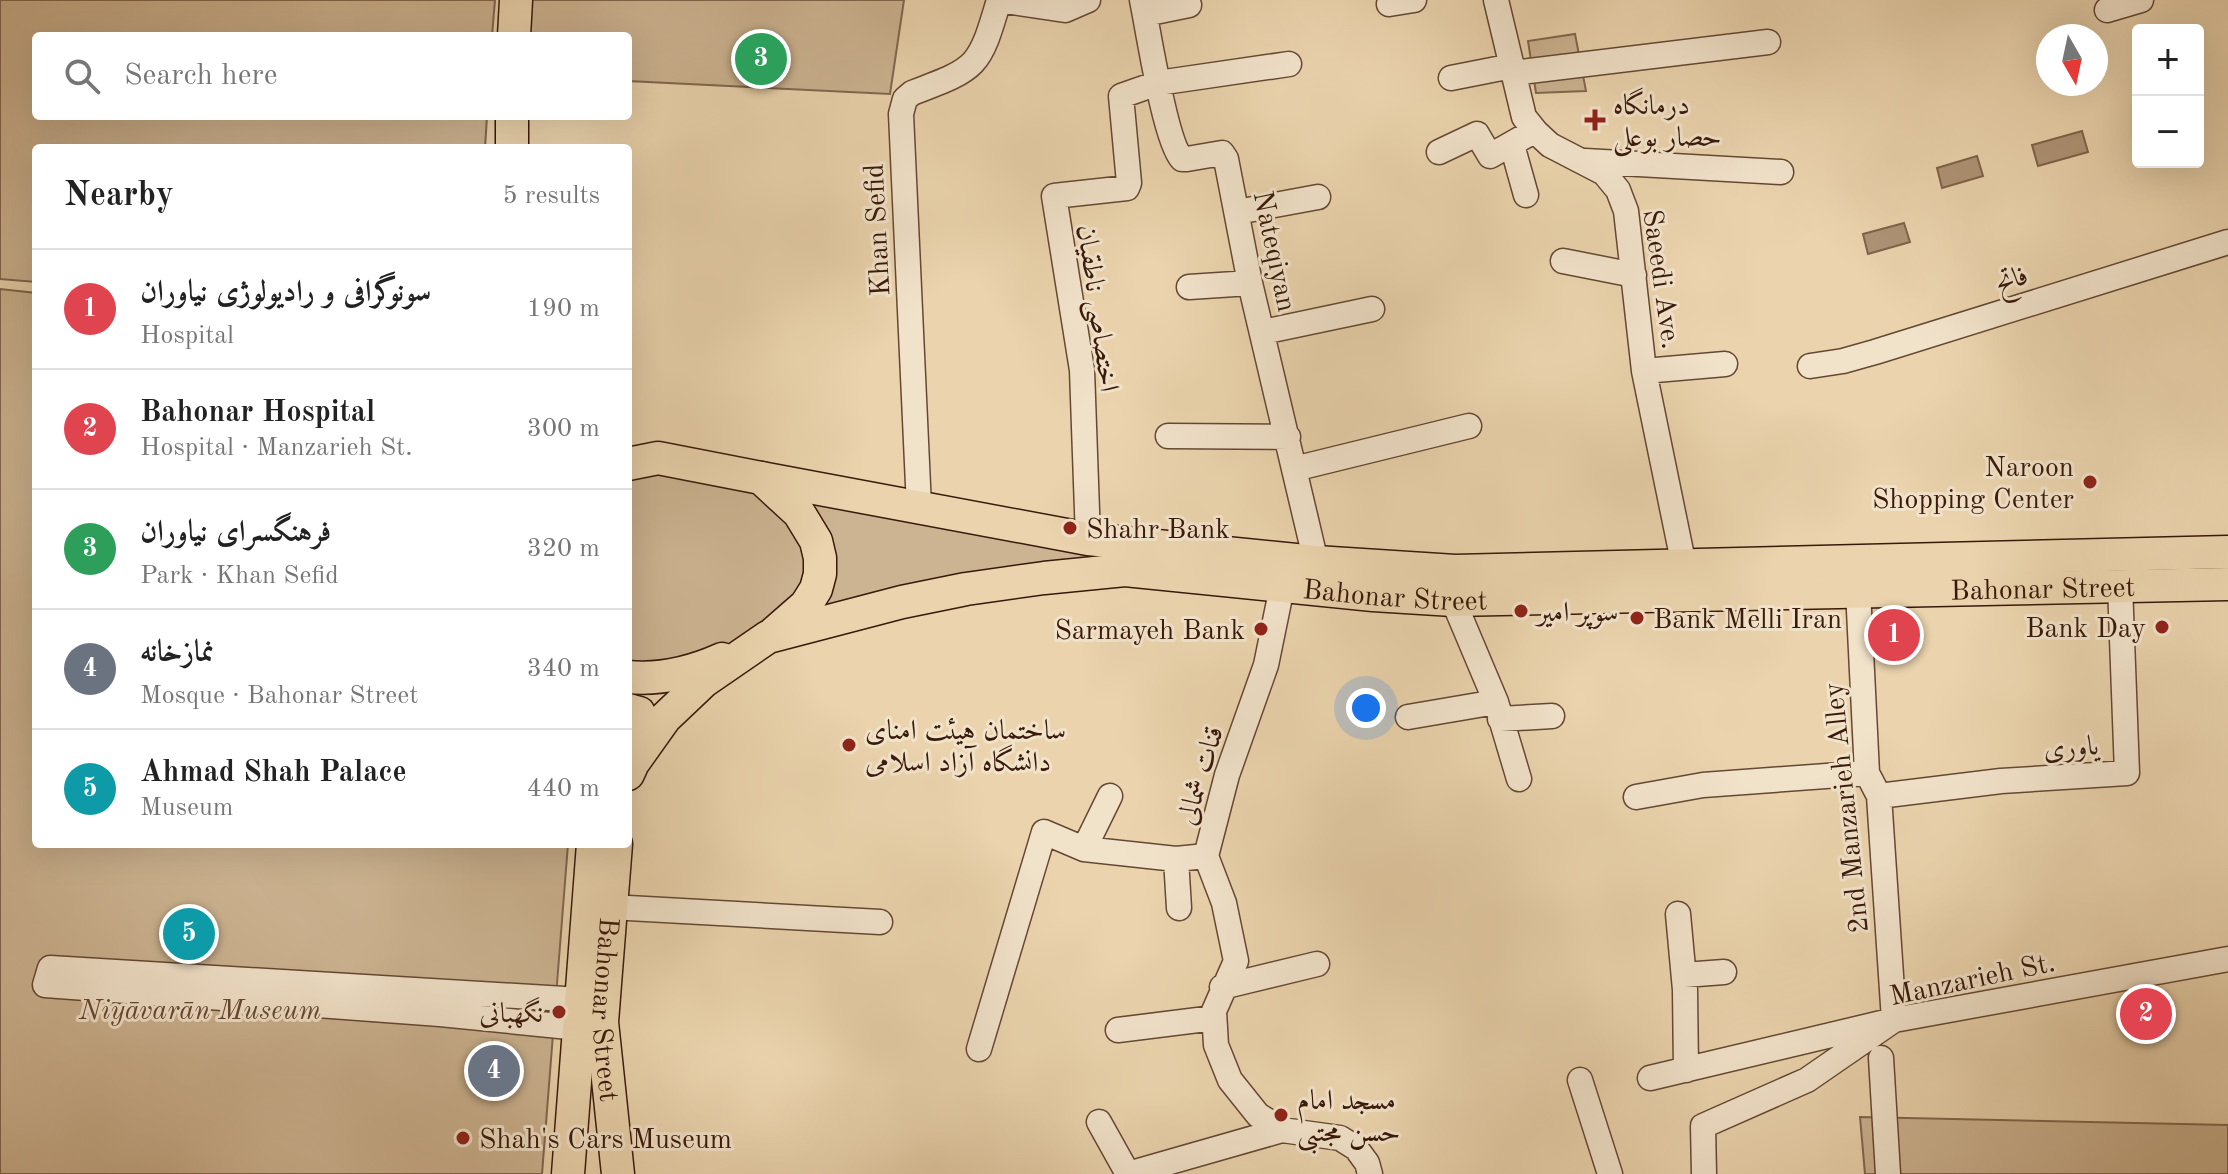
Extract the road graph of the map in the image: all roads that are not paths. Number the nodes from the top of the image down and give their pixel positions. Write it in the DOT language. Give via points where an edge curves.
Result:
graph roads {
  1 [pos="516,0"];
  2 [pos="999,0"];
  3 [pos="1016,0"];
  4 [pos="1088,0"];
  5 [pos="1414,0"];
  6 [pos="1496,0"];
  7 [pos="2141,0"];
  8 [pos="1389,4"];
  9 [pos="1189,5"];
  10 [pos="1143,7"];
  11 [pos="2107,10"];
  12 [pos="514,32"];
  13 [pos="1768,42"];
  14 [pos="1289,64"];
  15 [pos="1513,70"];
  16 [pos="1451,78"];
  17 [pos="1158,83"];
  18 [pos="512,120"];
  19 [pos="1534,131"];
  20 [pos="512,144"];
  21 [pos="1512,145"];
  22 [pos="1439,152"];
  23 [pos="1582,160"];
  24 [pos="1781,172"];
  25 [pos="1526,195"];
  26 [pos="1318,197"];
  27 [pos="1237,212"];
  28 [pos="2228,242"];
  29 [pos="1563,261"];
  30 [pos="1634,275"];
  31 [pos="1250,283"];
  32 [pos="1189,287"];
  33 [pos="1372,309"];
  34 [pos="1263,332"];
  35 [pos="1725,364"];
  36 [pos="1810,366"];
  37 [pos="1644,371"];
  38 [pos="1469,426"];
  39 [pos="1168,436"];
  40 [pos="1288,437"];
  41 [pos="638,458"];
  42 [pos="1294,469"];
  43 [pos="761,478"];
  44 [pos="919,507"];
  45 [pos="1088,539"];
  46 [pos="2228,552"];
  47 [pos="1316,562"];
  48 [pos="1684,566"];
  49 [pos="2228,584"];
  50 [pos="2120,585"];
  51 [pos="1282,587"];
  52 [pos="1858,590"];
  53 [pos="1453,600"];
  54 [pos="768,637"];
  55 [pos="632,677"];
  56 [pos="1498,710"];
  57 [pos="632,711"];
  58 [pos="1552,716"];
  59 [pos="1408,717"];
  60 [pos="632,762"];
  61 [pos="632,765"];
  62 [pos="1867,773"];
  63 [pos="1519,779"];
  64 [pos="1110,796"];
  65 [pos="1879,796"];
  66 [pos="1636,797"];
  67 [pos="593,848"];
  68 [pos="616,848"];
  69 [pos="1084,849"];
  70 [pos="1206,856"];
  71 [pos="1176,859"];
  72 [pos="610,907"];
  73 [pos="1179,908"];
  74 [pos="1678,914"];
  75 [pos="880,922"];
  76 [pos="2228,959"];
  77 [pos="1317,964"];
  78 [pos="1724,972"];
  79 [pos="1684,975"];
  80 [pos="1222,987"];
  81 [pos="580,1014"];
  82 [pos="1214,1018"];
  83 [pos="1894,1020"];
  84 [pos="1118,1030"];
  85 [pos="979,1049"];
  86 [pos="1881,1058"];
  87 [pos="1686,1070"];
  88 [pos="1650,1078"];
  89 [pos="1580,1080"];
  90 [pos="1099,1122"];
  91 [pos="1282,1130"];
  92 [pos="568,1174"];
  93 [pos="618,1174"];
  94 [pos="1370,1174"];
  95 [pos="1610,1174"];
  96 [pos="1704,1174"];
  97 [pos="1888,1174"];
  1 -- 12 [label="main road"];
  2 -- 3 [label="street"];
  2 -- 44 [label="street, Khan Sefid" via="980,57 947,80 912,93 901,114"];
  3 -- 4 [label="street" via="1052,10"];
  5 -- 8 [label="street"];
  6 -- 15 [label="street"];
  7 -- 11 [label="street"];
  9 -- 10 [label="street"];
  10 -- 17 [label="street, Nateqiyan"];
  13 -- 15 [label="street"];
  14 -- 17 [label="street"];
  15 -- 16 [label="street"];
  15 -- 19 [label="street" via="1524,117"];
  17 -- 27 [label="street, Nateqiyan" via="1178,154 1187,159 1222,153"];
  17 -- 45 [label="street, اختصاصی ناطقیان" via="1121,96 1127,188 1059,194 1053,201 1082,370"];
  18 -- 20 [label="main road"];
  19 -- 21 [label="street"];
  19 -- 23 [label="street, Saeedi Ave."];
  21 -- 22 [label="street" via="1490,156 1477,134"];
  21 -- 25 [label="street"];
  23 -- 24 [label="street"];
  23 -- 30 [label="street, Saeedi Ave." via="1604,173 1618,190"];
  26 -- 27 [label="street"];
  27 -- 31 [label="street, Nateqiyan"];
  28 -- 36 [label="street, فاتح" via="1875,352"];
  29 -- 30 [label="street"];
  30 -- 37 [label="street, Saeedi Ave."];
  31 -- 32 [label="street"];
  31 -- 34 [label="street, Nateqiyan"];
  33 -- 34 [label="street"];
  34 -- 40 [label="street, Nateqiyan"];
  35 -- 37 [label="street"];
  37 -- 48 [label="street, Saeedi Ave."];
  38 -- 42 [label="street"];
  39 -- 40 [label="street"];
  40 -- 42 [label="street, Nateqiyan"];
  41 -- 43 [label="main road, Bahonar Street"];
  42 -- 47 [label="street, Nateqiyan"];
  43 -- 44 [label="main road, Bahonar Street"];
  43 -- 54 [label="main road" via="807,524 820,558 816,589 806,605"];
  44 -- 45 [label="main road, Bahonar Street"];
  45 -- 47 [label="main road, Bahonar Street"];
  46 -- 48 [label="main road, Bahonar Street"];
  47 -- 48 [label="main road, Bahonar Street" via="1455,571"];
  49 -- 50 [label="main road, Bahonar Street"];
  50 -- 52 [label="main road, Bahonar Street"];
  50 -- 65 [label="street, یاوری" via="2127,773"];
  51 -- 53 [label="main road, Bahonar Street"];
  51 -- 54 [label="main road, Bahonar Street" via="1125,570 902,602"];
  51 -- 70 [label="street, قنات شمالى" via="1266,665 1227,775"];
  52 -- 53 [label="main road, Bahonar Street"];
  52 -- 62 [label="street, 2nd Manzarieh Alley"];
  53 -- 56 [label="street"];
  54 -- 55 [label="main road" via="688,671"];
  54 -- 61 [label="main road, Bahonar Street" via="704,681 665,718"];
  56 -- 58 [label="street"];
  56 -- 59 [label="street"];
  56 -- 63 [label="street"];
  57 -- 60 [label="main road" via="642,720"];
  62 -- 65 [label="street, 2nd Manzarieh Alley"];
  62 -- 66 [label="street" via="1703,785"];
  64 -- 69 [label="street"];
  65 -- 83 [label="street, 2nd Manzarieh Alley"];
  67 -- 81 [label="main road, Bahonar Street"];
  68 -- 72 [label="main road, Bahonar Street"];
  69 -- 71 [label="street"];
  69 -- 85 [label="street" via="1044,832"];
  70 -- 71 [label="street"];
  70 -- 80 [label="street, قنات شمالى" via="1224,903 1236,961"];
  71 -- 73 [label="street"];
  72 -- 75 [label="street"];
  72 -- 93 [label="main road, Bahonar Street" via="602,1022"];
  74 -- 79 [label="street"];
  76 -- 83 [label="street, Manzarieh St."];
  77 -- 80 [label="street"];
  78 -- 79 [label="street"];
  79 -- 87 [label="street"];
  80 -- 82 [label="street, قنات شمالى"];
  81 -- 81 [label="street" via="50,968 45,985 429,1013"];
  81 -- 92 [label="main road, Bahonar Street"];
  82 -- 84 [label="street"];
  82 -- 91 [label="street, قنات شمالى" via="1216,1045 1230,1080 1258,1115"];
  83 -- 87 [label="street"];
  83 -- 96 [label="street, Manzarieh St." via="1807,1080 1703,1126"];
  86 -- 97 [label="street"];
  87 -- 88 [label="street"];
  89 -- 95 [label="street"];
  90 -- 91 [label="street" via="1128,1174"];
  91 -- 94 [label="street, قنات شمالى" via="1340,1138 1356,1148"];
}
